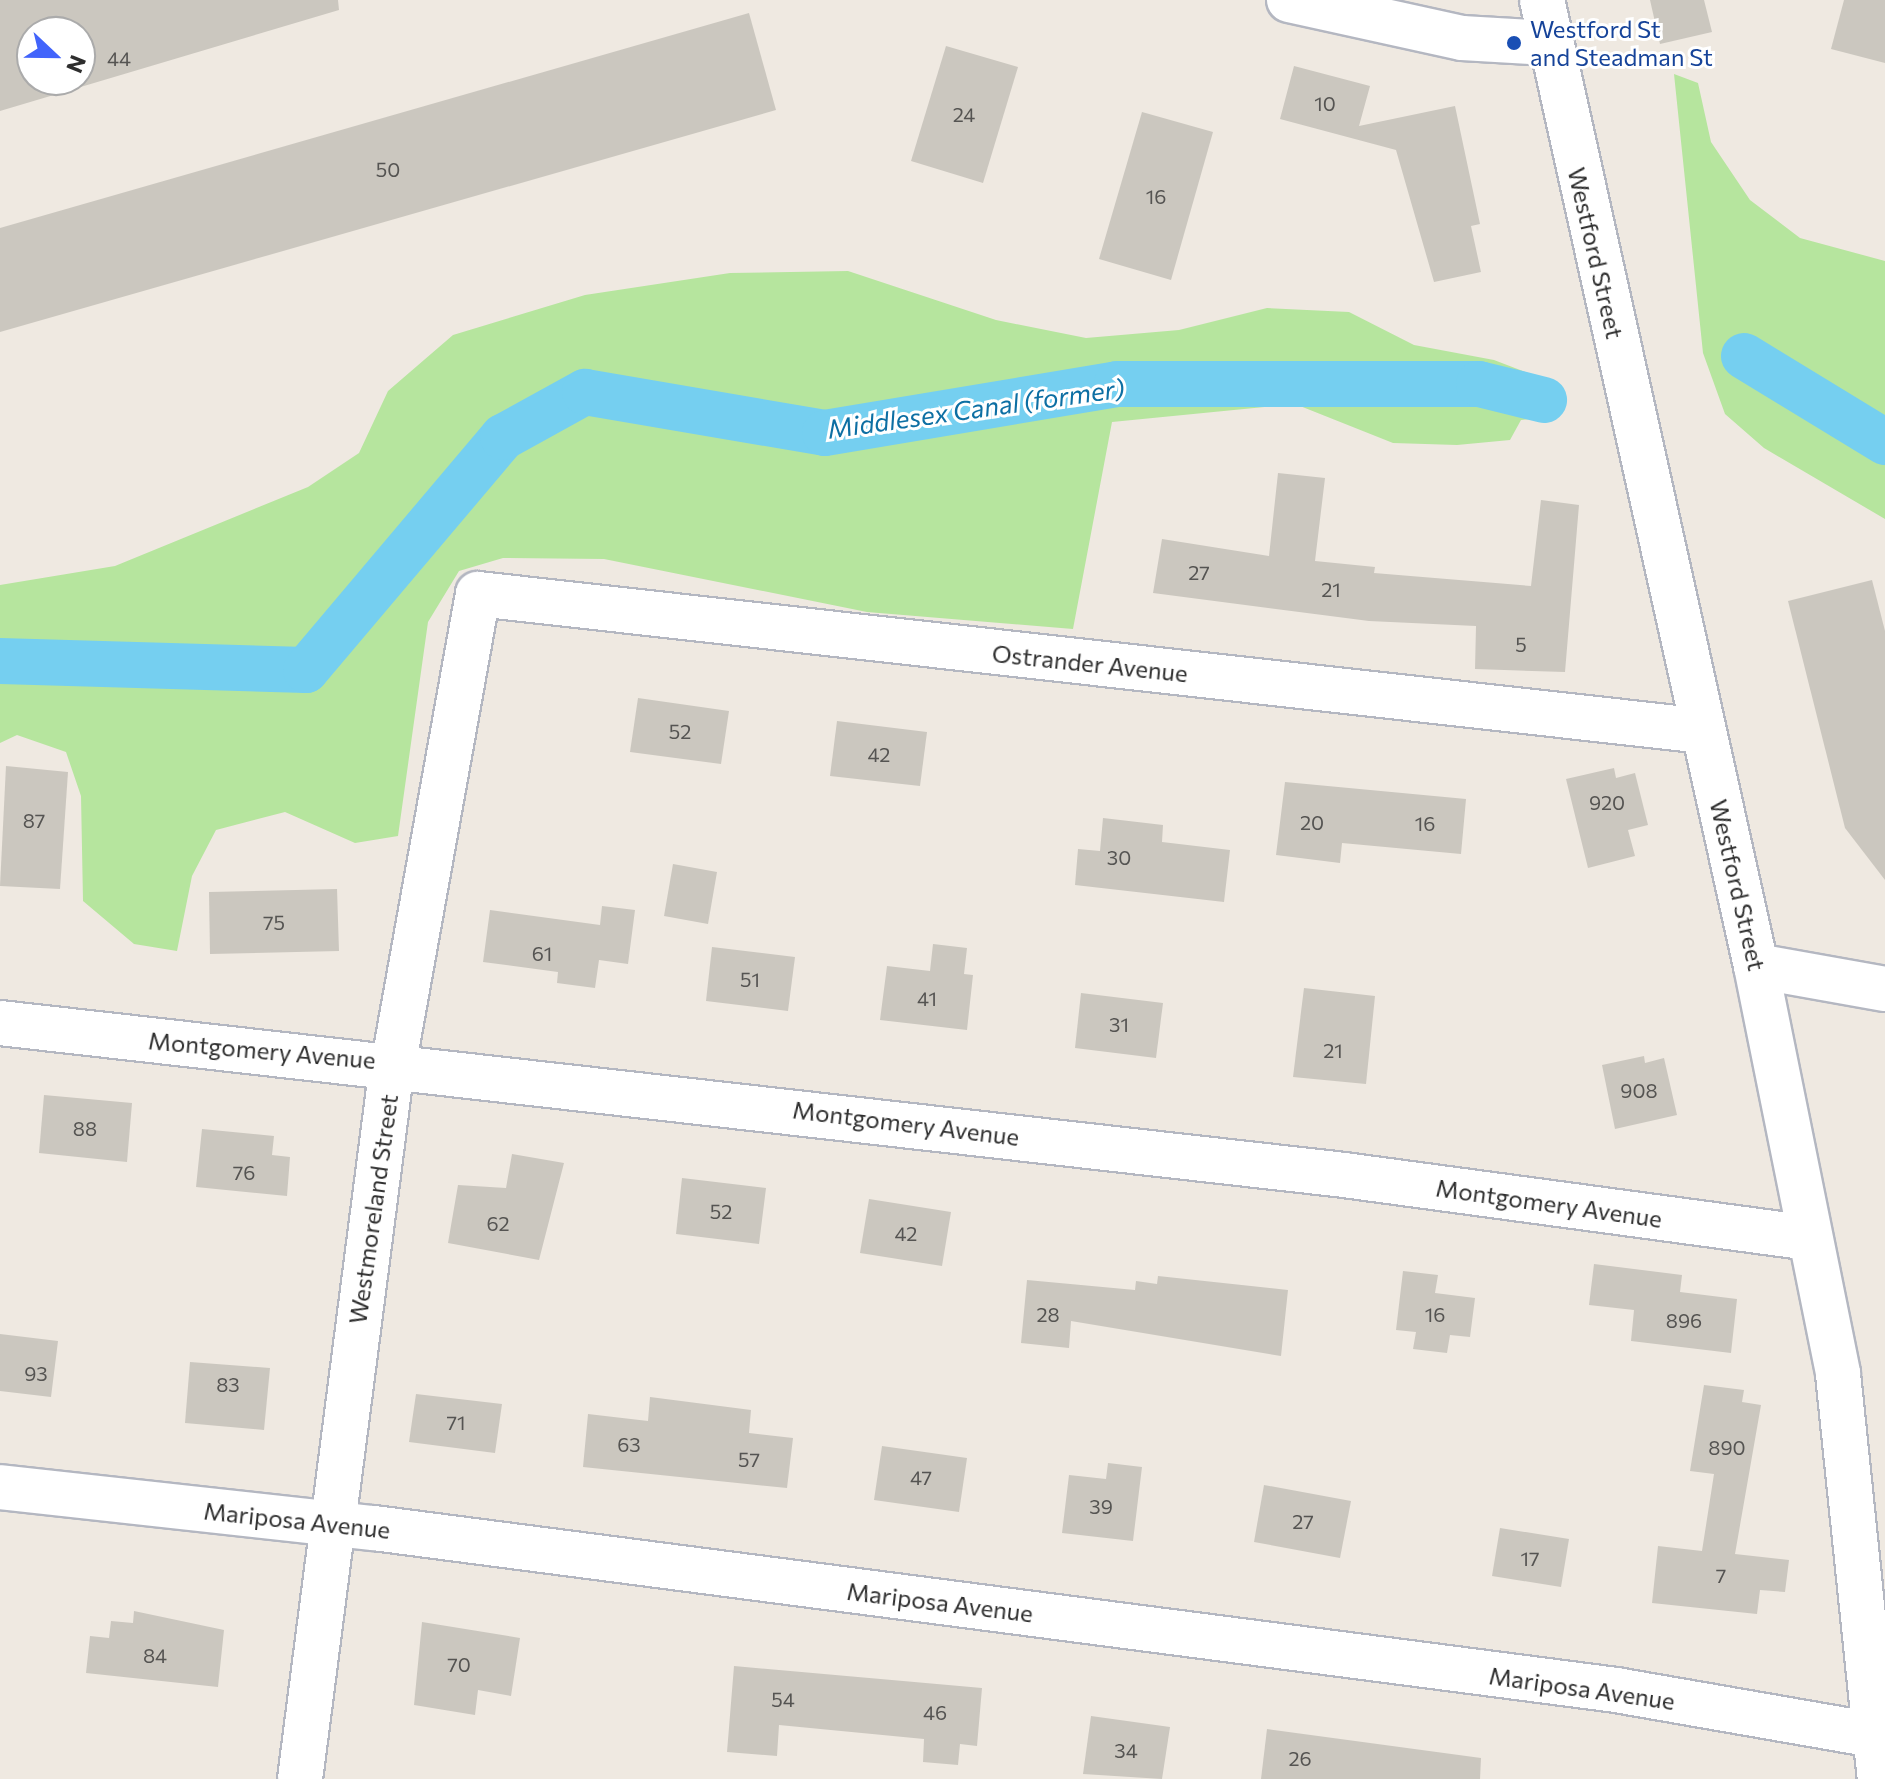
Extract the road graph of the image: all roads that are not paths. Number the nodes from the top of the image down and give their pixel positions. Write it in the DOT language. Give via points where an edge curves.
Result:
graph roads {
  1 [pos="1289,0"];
  2 [pos="1542,0"];
  3 [pos="1548,43"];
  4 [pos="478,594"];
  5 [pos="1703,731"];
  6 [pos="1756,966"];
  7 [pos="1885,989"];
  8 [pos="0,1023"];
  9 [pos="394,1062"];
  10 [pos="1810,1238"];
  11 [pos="0,1487"];
  12 [pos="330,1523"];
  13 [pos="1881,1751"];
  14 [pos="300,1779"];
  1 -- 3 [label="street" via="1462,38"];
  2 -- 3 [label="street, Westford Street"];
  3 -- 5 [label="street, Westford Street"];
  4 -- 5 [label="street, Ostrander Avenue"];
  4 -- 9 [label="street, Westmoreland Street"];
  5 -- 6 [label="street, Westford Street"];
  6 -- 7 [label="street"];
  6 -- 10 [label="street, Westford Street"];
  8 -- 9 [label="street, Montgomery Avenue"];
  9 -- 10 [label="street, Montgomery Avenue" via="1344,1175"];
  9 -- 12 [label="street, Westmoreland Street"];
  10 -- 13 [label="street, Westford Street" via="1838,1374"];
  11 -- 12 [label="street, Mariposa Avenue"];
  12 -- 13 [label="street, Mariposa Avenue" via="1616,1690"];
  12 -- 14 [label="street, Westmoreland Street"];
}
